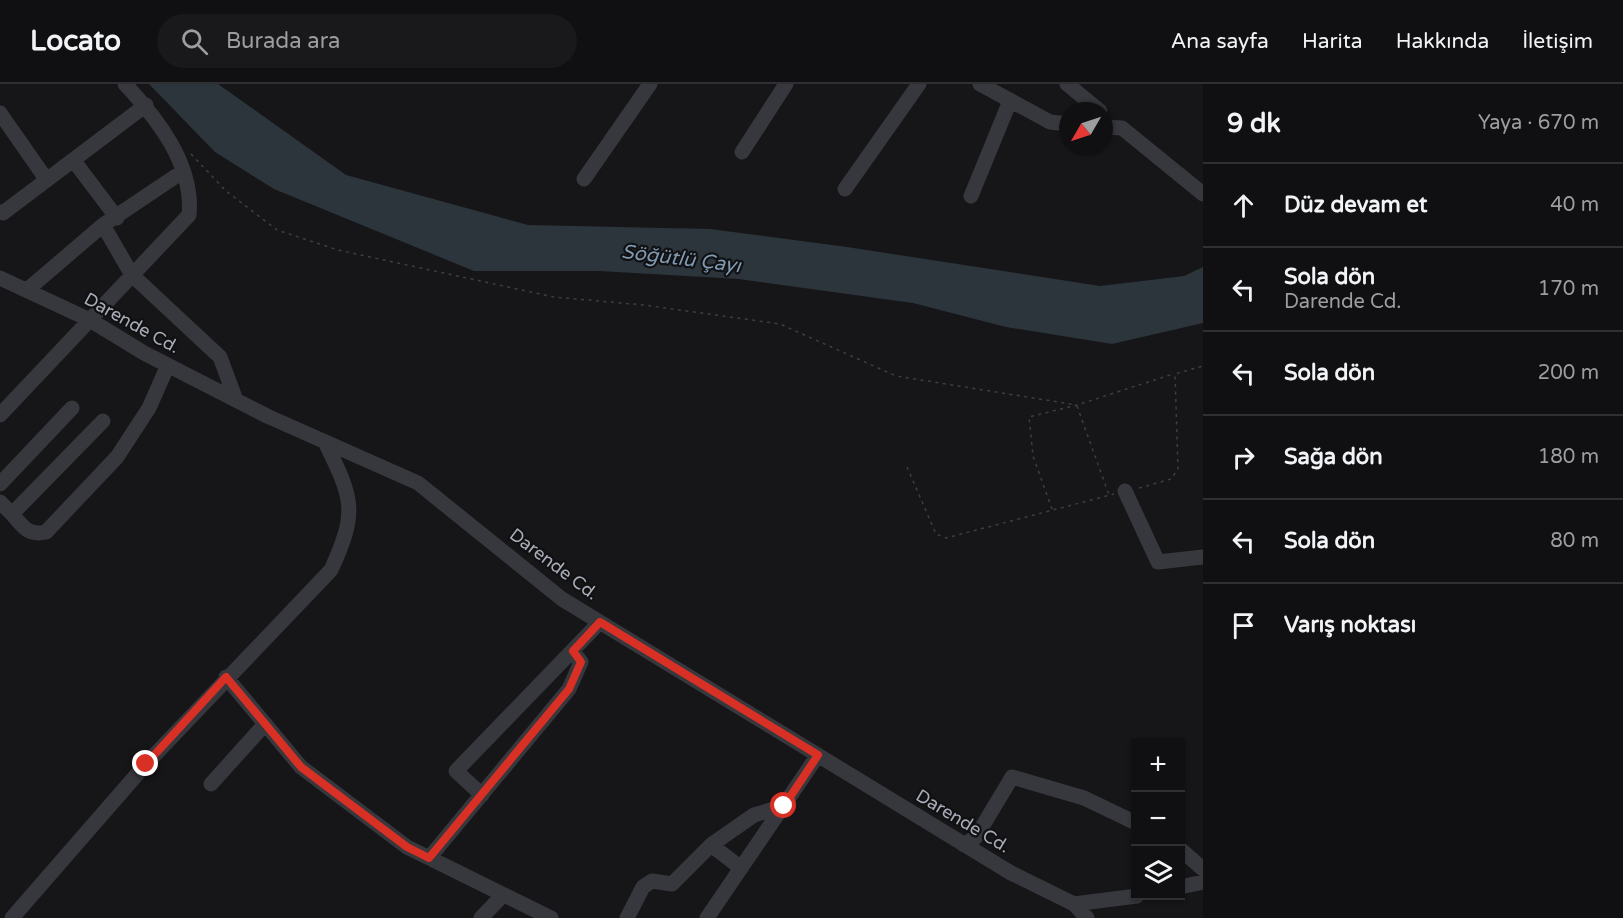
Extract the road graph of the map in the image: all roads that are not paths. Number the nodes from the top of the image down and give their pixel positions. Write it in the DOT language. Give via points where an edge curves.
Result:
graph roads {
  1 [pos="125,84"];
  2 [pos="650,84"];
  3 [pos="786,84"];
  4 [pos="919,84"];
  5 [pos="980,84"];
  6 [pos="1067,84"];
  7 [pos="1010,101"];
  8 [pos="1089,102"];
  9 [pos="146,105"];
  10 [pos="0,113"];
  11 [pos="1113,121"];
  12 [pos="1059,123"];
  13 [pos="1113,128"];
  14 [pos="1122,128"];
  15 [pos="742,152"];
  16 [pos="74,161"];
  17 [pos="182,172"];
  18 [pos="46,179"];
  19 [pos="584,179"];
  20 [pos="845,189"];
  21 [pos="1203,194"];
  22 [pos="971,196"];
  23 [pos="0,212"];
  24 [pos="110,222"];
  25 [pos="132,275"];
  26 [pos="1,281"];
  27 [pos="27,290"];
  28 [pos="90,320"];
  29 [pos="168,365"];
  30 [pos="236,400"];
  31 [pos="72,408"];
  32 [pos="0,415"];
  33 [pos="103,421"];
  34 [pos="325,442"];
  35 [pos="0,484"];
  36 [pos="1117,493"];
  37 [pos="0,502"];
  38 [pos="12,514"];
  39 [pos="1203,557"];
  40 [pos="600,622"];
  41 [pos="573,651"];
  42 [pos="226,677"];
  43 [pos="265,724"];
  44 [pos="818,755"];
  45 [pos="211,784"];
  46 [pos="482,795"];
  47 [pos="784,806"];
  48 [pos="1131,821"];
  49 [pos="711,845"];
  50 [pos="964,845"];
  51 [pos="1185,853"];
  52 [pos="429,858"];
  53 [pos="741,868"];
  54 [pos="1203,869"];
  55 [pos="1192,885"];
  56 [pos="503,895"];
  57 [pos="1203,897"];
  58 [pos="1131,898"];
  59 [pos="527,906"];
  60 [pos="1080,913"];
  61 [pos="12,918"];
  62 [pos="481,918"];
  63 [pos="515,918"];
  64 [pos="551,918"];
  65 [pos="627,918"];
  66 [pos="707,918"];
  1 -- 9 [label="street"];
  2 -- 19 [label="street"];
  3 -- 15 [label="street"];
  4 -- 20 [label="street"];
  5 -- 7 [label="street"];
  6 -- 8 [label="street"];
  7 -- 12 [label="street"];
  7 -- 22 [label="street"];
  9 -- 16 [label="street"];
  9 -- 17 [label="street" via="165,134"];
  10 -- 18 [label="street"];
  11 -- 14 [label="street"];
  13 -- 14 [label="street"];
  14 -- 21 [label="street"];
  16 -- 18 [label="street"];
  16 -- 24 [label="street"];
  17 -- 24 [label="street"];
  17 -- 25 [label="street" via="191,200 189,215"];
  18 -- 23 [label="street"];
  24 -- 25 [label="street"];
  24 -- 27 [label="street"];
  25 -- 28 [label="street"];
  25 -- 30 [label="street" via="220,357"];
  26 -- 27 [label="street, Darende Cd."];
  27 -- 28 [label="street, Darende Cd."];
  28 -- 29 [label="street, Darende Cd."];
  28 -- 32 [label="street"];
  29 -- 30 [label="street, Darende Cd."];
  29 -- 38 [label="street" via="149,408 117,457 46,532 27,532"];
  30 -- 34 [label="street, Darende Cd."];
  31 -- 35 [label="street"];
  33 -- 38 [label="street"];
  34 -- 40 [label="street, Darende Cd." via="418,483 562,599"];
  34 -- 42 [label="street" via="348,494 350,518 345,540 331,570"];
  36 -- 39 [label="street" via="1158,562"];
  37 -- 38 [label="street"];
  40 -- 41 [label="street"];
  40 -- 44 [label="street, Darende Cd."];
  41 -- 46 [label="street" via="581,662 569,689"];
  41 -- 46 [label="street" via="456,771"];
  42 -- 43 [label="street"];
  42 -- 61 [label="street"];
  43 -- 45 [label="street"];
  43 -- 52 [label="street" via="301,767 407,847"];
  44 -- 47 [label="street"];
  44 -- 50 [label="street, Darende Cd."];
  46 -- 52 [label="street"];
  47 -- 49 [label="street" via="754,815"];
  47 -- 53 [label="street"];
  48 -- 50 [label="street" via="1084,798 1012,777 976,837"];
  49 -- 53 [label="street"];
  49 -- 65 [label="street" via="672,884 652,881 643,887"];
  50 -- 60 [label="street, Darende Cd."];
  51 -- 54 [label="street"];
  52 -- 56 [label="street"];
  53 -- 66 [label="street"];
  55 -- 57 [label="street"];
  56 -- 59 [label="street"];
  56 -- 62 [label="street"];
  58 -- 60 [label="street"];
  59 -- 63 [label="street"];
  59 -- 64 [label="street"];
}
